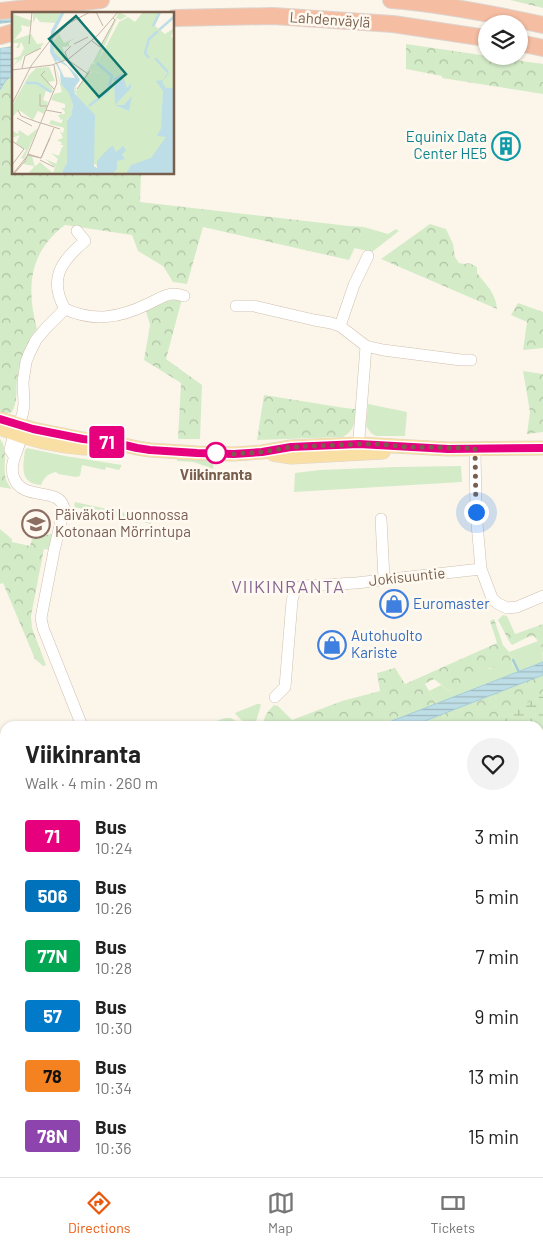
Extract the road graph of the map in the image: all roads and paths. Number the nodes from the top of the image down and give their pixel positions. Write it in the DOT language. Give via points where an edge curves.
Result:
graph roads {
  1 [pos="102,0"];
  2 [pos="391,0"];
  3 [pos="0,11"];
  4 [pos="175,18"];
  5 [pos="543,25"];
  6 [pos="478,37"];
  7 [pos="528,45"];
  8 [pos="543,48"];
  9 [pos="77,231"];
  10 [pos="368,256"];
  11 [pos="184,296"];
  12 [pos="236,306"];
  13 [pos="65,309"];
  14 [pos="340,326"];
  15 [pos="366,346"];
  16 [pos="471,360"];
  17 [pos="0,419"];
  18 [pos="0,428"];
  19 [pos="18,431"];
  20 [pos="475,448"];
  21 [pos="543,448"];
  22 [pos="358,449"];
  23 [pos="381,519"];
  24 [pos="482,569"];
  25 [pos="384,580"];
  26 [pos="543,596"];
  27 [pos="275,697"];
  28 [pos="80,721"];
  1 -- 3 [label="highway"];
  2 -- 5 [label="highway"];
  4 -- 6 [label="highway, Lahdenväylä" via="273,16 393,24"];
  7 -- 8 [label="highway"];
  9 -- 13 [label="street" via="85,241 68,256 59,271 58,293"];
  10 -- 14 [label="street"];
  11 -- 13 [label="street" via="172,294 120,315 96,318"];
  12 -- 14 [label="street" via="254,306"];
  13 -- 19 [label="street" via="36,340 29,354"];
  14 -- 15 [label="street"];
  15 -- 16 [label="street"];
  15 -- 22 [label="street"];
  17 -- 19 [label="main road"];
  18 -- 19 [label="main road"];
  19 -- 22 [label="main road" via="197,453 262,452 291,457"];
  19 -- 28 [label="street" via="10,450 14,456 13,473 17,484 27,491 55,497 64,508 41,618"];
  20 -- 21 [label="main road"];
  20 -- 22 [label="main road" via="380,444"];
  20 -- 24 [label="street" via="476,512"];
  23 -- 25 [label="street"];
  24 -- 25 [label="street, Jokisuuntie"];
  24 -- 26 [label="street" via="492,598 504,607 517,606"];
  25 -- 27 [label="street, Jokisuuntie" via="302,586 296,590 292,601 285,687"];
}
